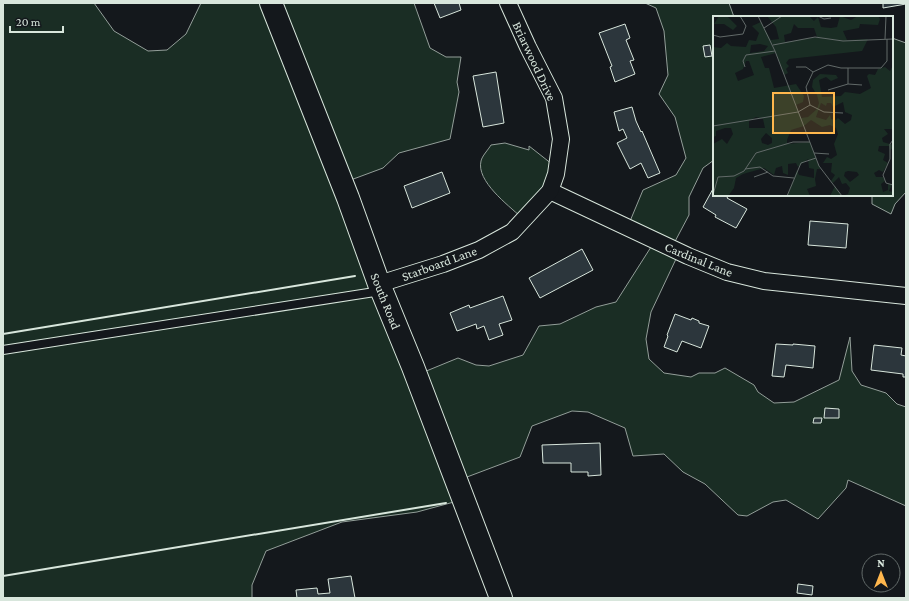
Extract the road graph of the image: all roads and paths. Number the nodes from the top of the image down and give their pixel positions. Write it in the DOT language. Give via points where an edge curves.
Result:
graph roads {
  1 [pos="271,3"];
  2 [pos="508,3"];
  3 [pos="550,191"];
  4 [pos="380,287"];
  5 [pos="906,296"];
  6 [pos="3,350"];
  7 [pos="501,598"];
  1 -- 4 [label="street, South Road" via="348,198"];
  2 -- 3 [label="street, Briarwood Drive" via="554,98 561,139 556,174"];
  3 -- 4 [label="street, Starboard Lane" via="512,232 479,250"];
  3 -- 5 [label="street, Cardinal Lane" via="727,272 764,281"];
  4 -- 6 [label="lane"];
  4 -- 7 [label="street, South Road"];
}
